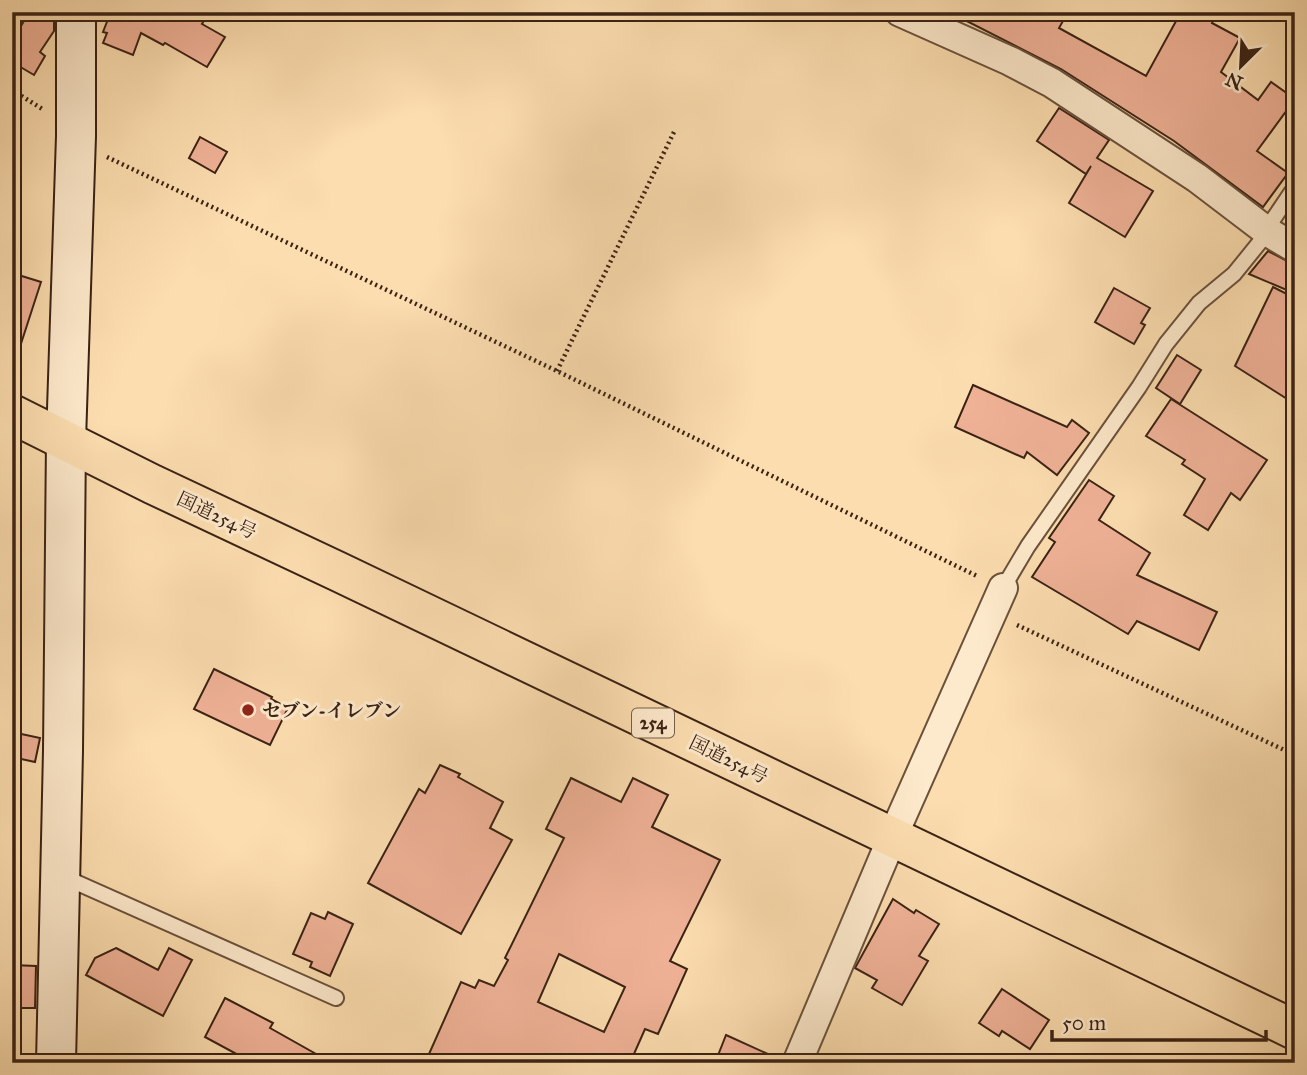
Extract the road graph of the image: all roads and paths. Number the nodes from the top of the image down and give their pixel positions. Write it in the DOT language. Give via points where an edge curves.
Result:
graph roads {
  1 [pos="76,12"];
  2 [pos="900,12"];
  3 [pos="12,90"];
  4 [pos="674,132"];
  5 [pos="76,136"];
  6 [pos="1295,187"];
  7 [pos="1268,232"];
  8 [pos="1295,248"];
  9 [pos="557,371"];
  10 [pos="12,414"];
  11 [pos="66,440"];
  12 [pos="997,601"];
  13 [pos="1295,755"];
  14 [pos="892,838"];
  15 [pos="60,875"];
  16 [pos="335,999"];
  17 [pos="1295,1030"];
  18 [pos="56,1063"];
  19 [pos="797,1063"];
  1 -- 5 [label="street"];
  2 -- 7 [label="street" via="1052,83 1197,178"];
  3 -- 5 [label="path"];
  4 -- 9 [label="path"];
  5 -- 9 [label="path" via="106,157"];
  5 -- 11 [label="street"];
  6 -- 7 [label="lane"];
  7 -- 8 [label="street"];
  7 -- 12 [label="lane" via="1166,344 1028,545"];
  9 -- 12 [label="path"];
  10 -- 11 [label="highway, 国道254号 / 254"];
  11 -- 14 [label="highway, 国道254号 / 254"];
  11 -- 15 [label="street"];
  12 -- 13 [label="path"];
  12 -- 14 [label="street"];
  14 -- 17 [label="highway, 国道254号 / 254"];
  14 -- 19 [label="street"];
  15 -- 16 [label="lane"];
  15 -- 18 [label="street"];
}
